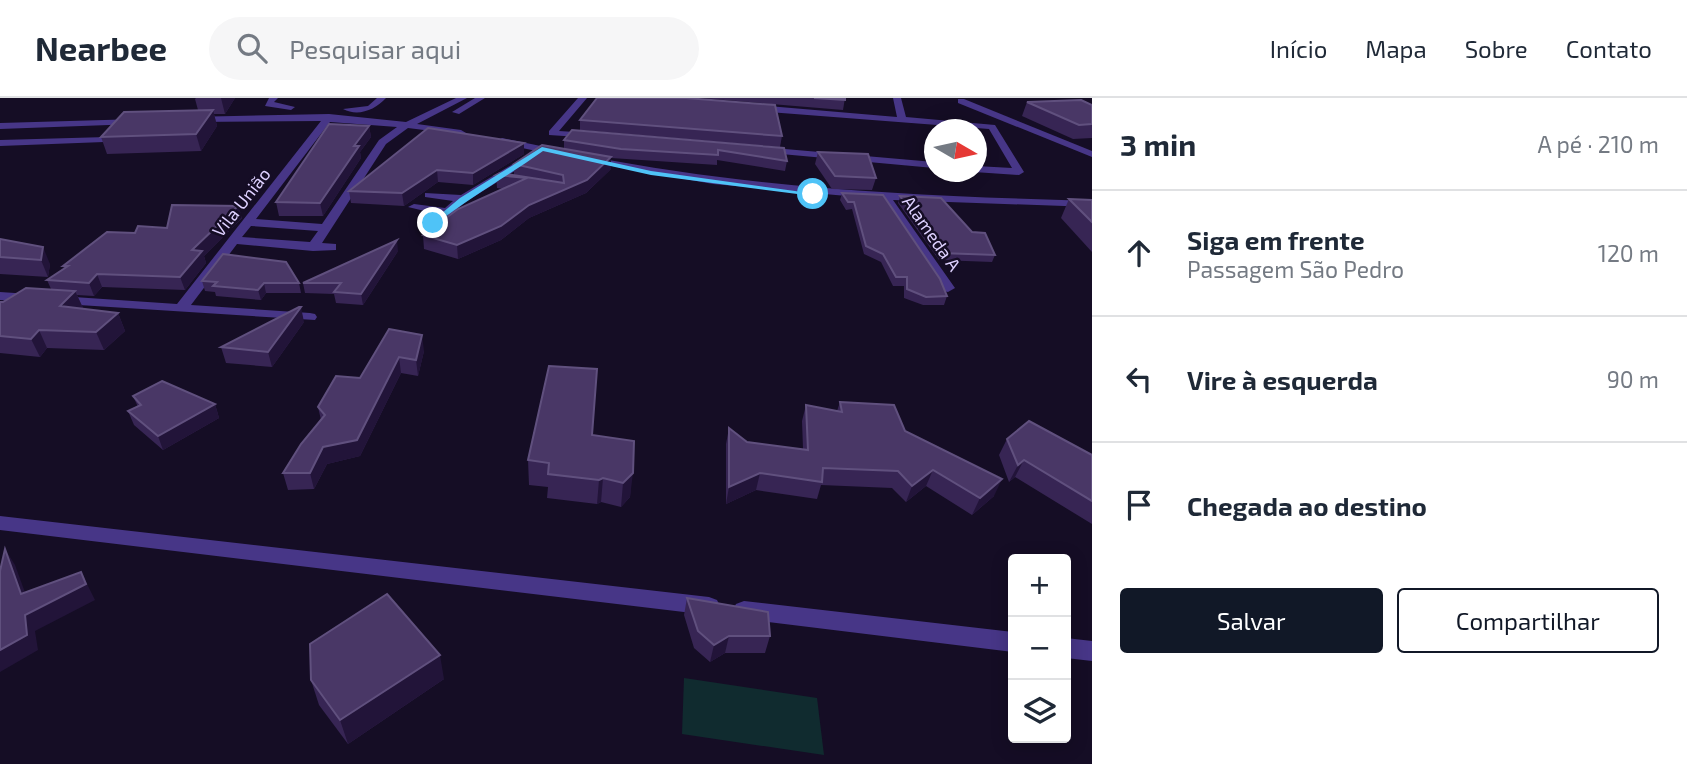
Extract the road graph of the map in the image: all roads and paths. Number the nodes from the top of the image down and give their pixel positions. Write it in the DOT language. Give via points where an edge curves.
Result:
graph roads {
  1 [pos="274,98"];
  2 [pos="382,98"];
  3 [pos="463,98"];
  4 [pos="481,98"];
  5 [pos="583,98"];
  6 [pos="897,98"];
  7 [pos="961,101"];
  8 [pos="195,105"];
  9 [pos="304,107"];
  10 [pos="447,107"];
  11 [pos="750,107"];
  12 [pos="318,108"];
  13 [pos="460,110"];
  14 [pos="902,120"];
  15 [pos="145,121"];
  16 [pos="325,122"];
  17 [pos="924,122"];
  18 [pos="410,124"];
  19 [pos="0,126"];
  20 [pos="424,127"];
  21 [pos="987,127"];
  22 [pos="391,134"];
  23 [pos="476,136"];
  24 [pos="607,137"];
  25 [pos="104,139"];
  26 [pos="489,139"];
  27 [pos="0,142"];
  28 [pos="380,148"];
  29 [pos="542,149"];
  30 [pos="757,150"];
  31 [pos="566,154"];
  32 [pos="1092,154"];
  33 [pos="578,157"];
  34 [pos="924,164"];
  35 [pos="987,170"];
  36 [pos="429,195"];
  37 [pos="886,198"];
  38 [pos="463,199"];
  39 [pos="1092,204"];
  40 [pos="414,207"];
  41 [pos="449,212"];
  42 [pos="248,222"];
  43 [pos="433,223"];
  44 [pos="326,228"];
  45 [pos="233,240"];
  46 [pos="313,247"];
  47 [pos="332,247"];
  48 [pos="948,288"];
  49 [pos="0,296"];
  50 [pos="180,309"];
  51 [pos="310,317"];
  52 [pos="0,523"];
  53 [pos="1008,641"];
  54 [pos="1071,649"];
  55 [pos="1092,651"];
  1 -- 9 [label="street" via="268,104"];
  2 -- 12 [label="street" via="365,109"];
  3 -- 10 [label="street"];
  4 -- 13 [label="street"];
  5 -- 24 [label="street" via="552,133"];
  6 -- 14 [label="street"];
  7 -- 32 [label="street"];
  8 -- 16 [label="street" via="184,116"];
  10 -- 13 [label="street"];
  10 -- 18 [label="street"];
  11 -- 14 [label="street"];
  13 -- 20 [label="street"];
  14 -- 17 [label="street"];
  15 -- 19 [label="street"];
  16 -- 18 [label="street"];
  16 -- 22 [label="street"];
  16 -- 42 [label="street, Vila União"];
  18 -- 20 [label="street"];
  18 -- 22 [label="street"];
  20 -- 23 [label="street"];
  20 -- 28 [label="street"];
  21 -- 35 [label="street" via="992,127 1019,172"];
  22 -- 28 [label="street"];
  25 -- 27 [label="street"];
  26 -- 29 [label="street"];
  28 -- 44 [label="street"];
  29 -- 31 [label="street"];
  29 -- 38 [label="street" via="505,180"];
  30 -- 34 [label="street"];
  33 -- 37 [label="street" via="651,173 813,194"];
  36 -- 38 [label="street"];
  37 -- 39 [label="street"];
  37 -- 48 [label="street, Alameda A"];
  38 -- 41 [label="street"];
  40 -- 41 [label="street"];
  41 -- 43 [label="street"];
  42 -- 44 [label="street"];
  42 -- 45 [label="street, Vila União"];
  44 -- 46 [label="street"];
  45 -- 46 [label="street"];
  45 -- 50 [label="street, Vila União"];
  46 -- 47 [label="street"];
  49 -- 50 [label="street"];
  50 -- 51 [label="street"];
  52 -- 53 [label="street"];
  54 -- 55 [label="street"];
}
